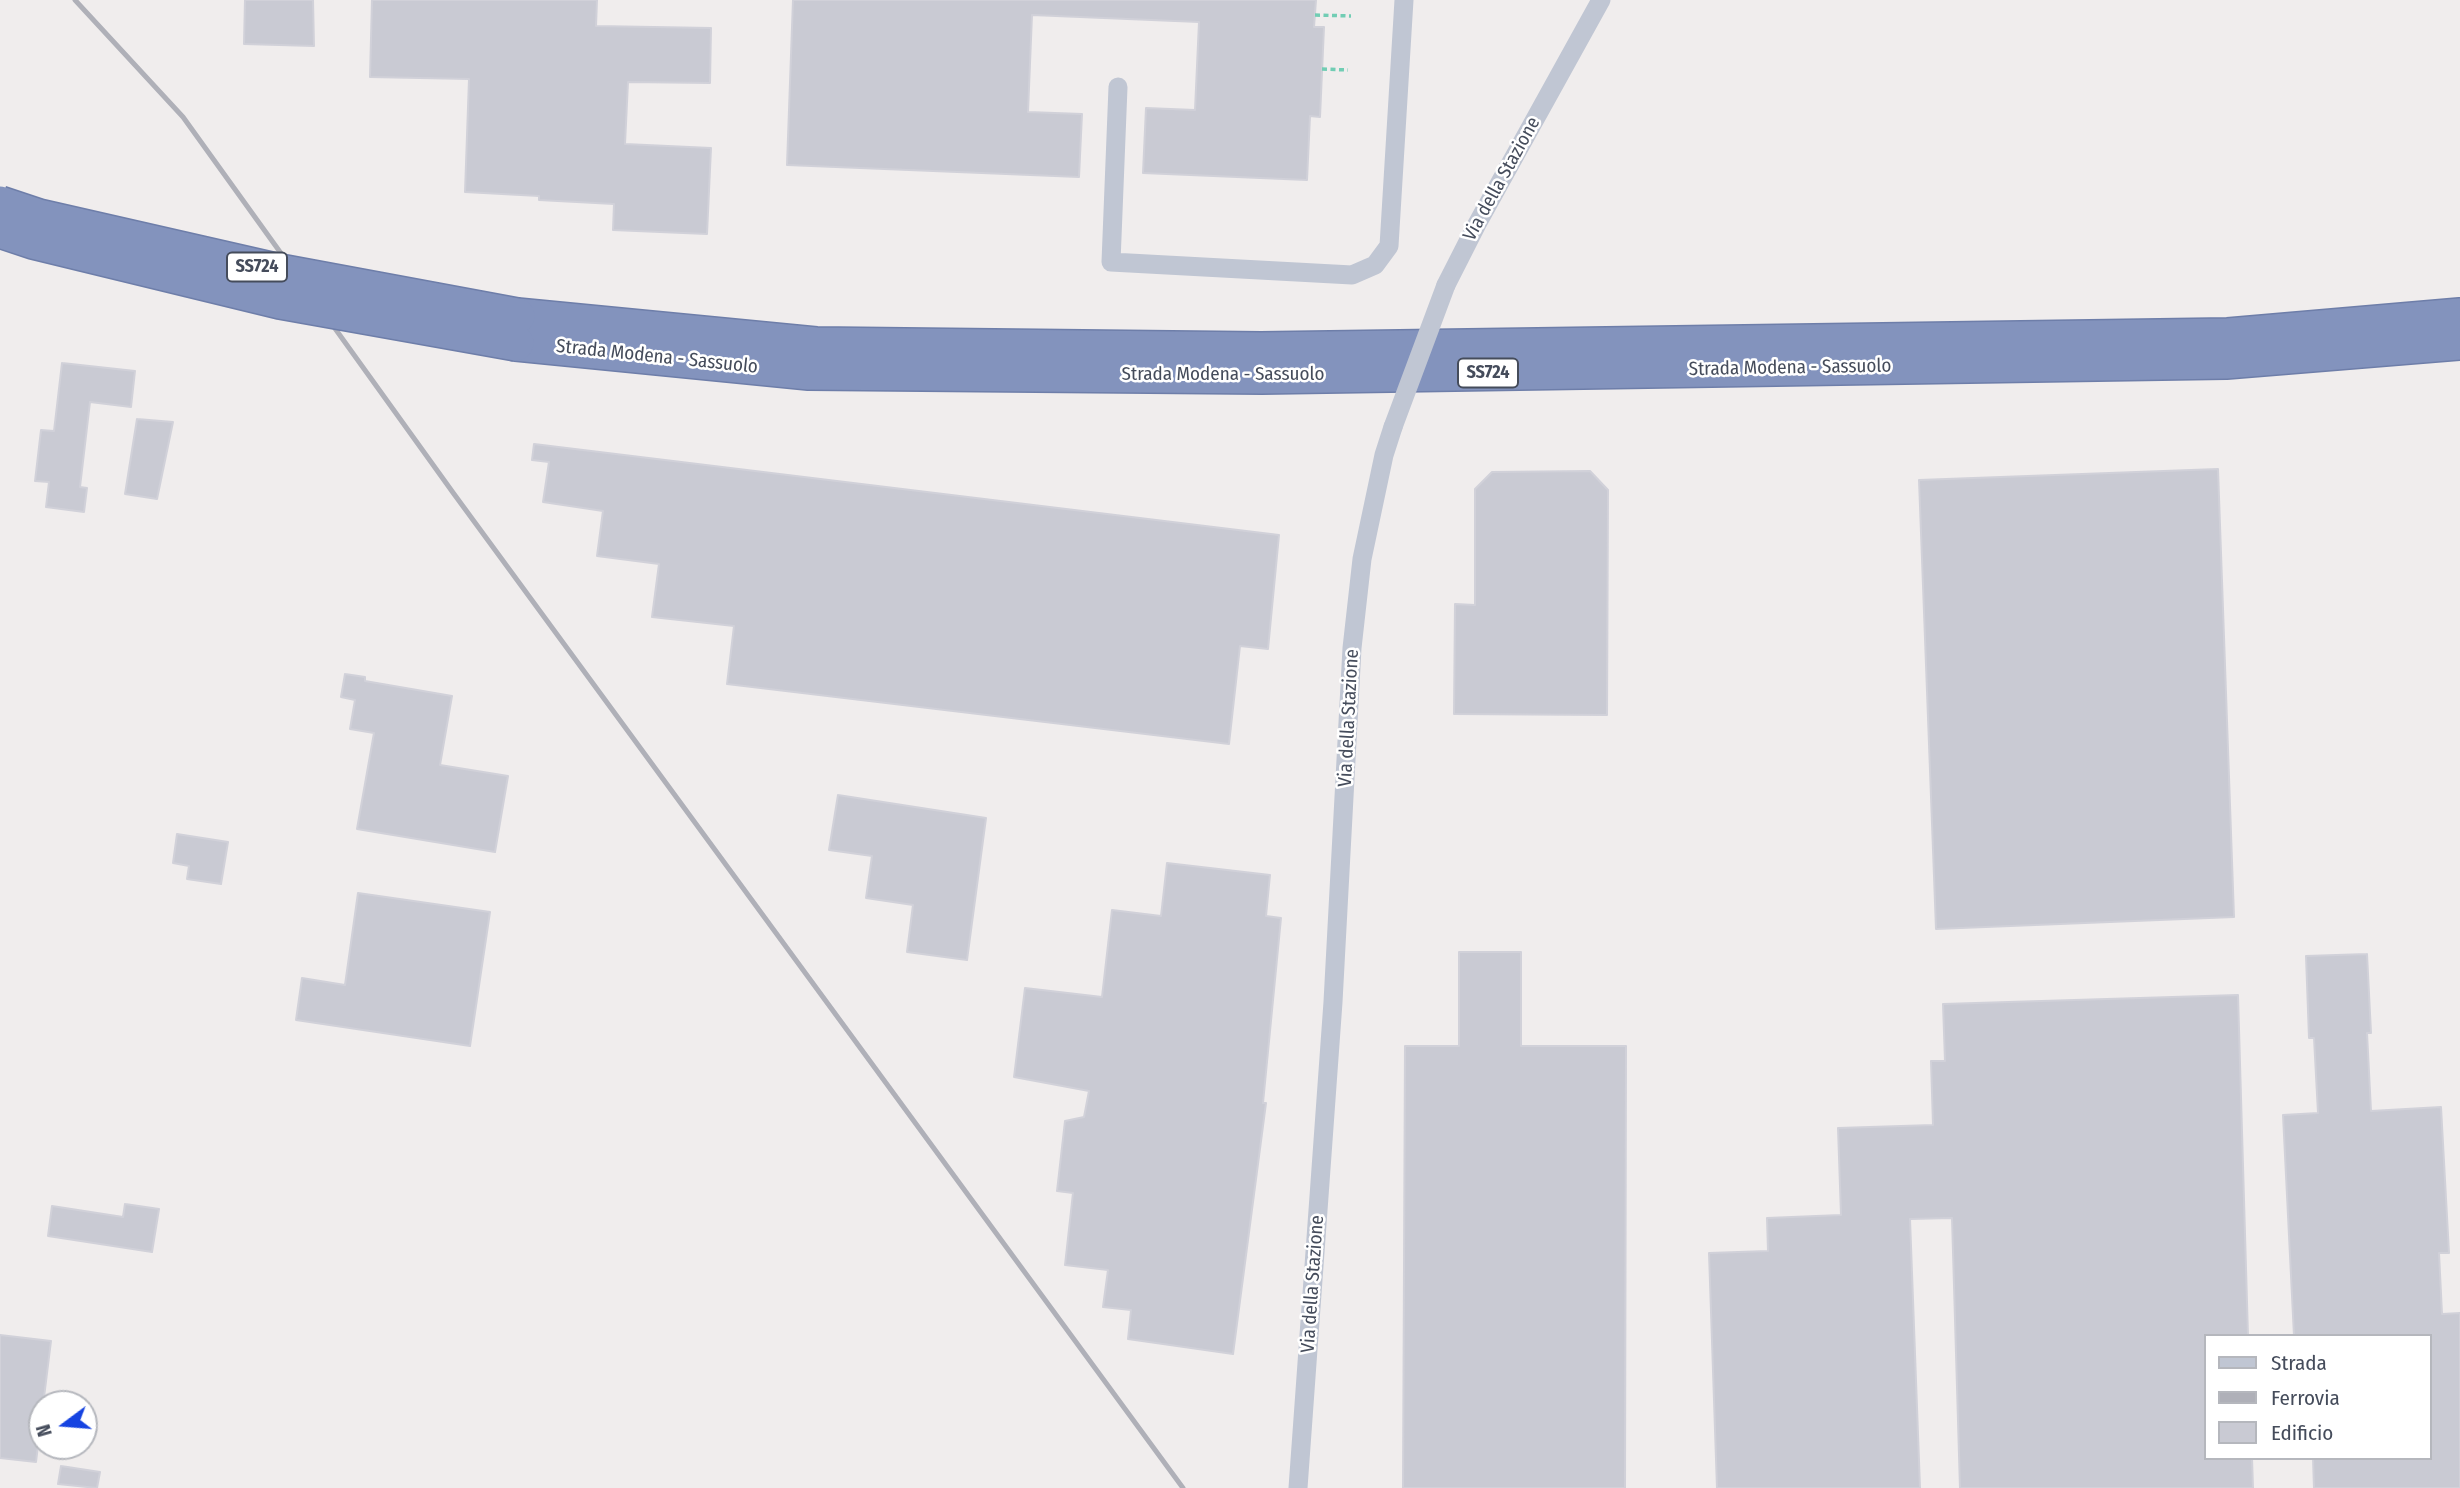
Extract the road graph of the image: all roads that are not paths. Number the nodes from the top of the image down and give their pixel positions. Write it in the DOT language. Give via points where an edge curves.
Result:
graph roads {
  1 [pos="1404,0"];
  2 [pos="1601,0"];
  3 [pos="1118,87"];
  4 [pos="0,204"];
  5 [pos="0,230"];
  6 [pos="2460,316"];
  7 [pos="517,329"];
  8 [pos="2460,342"];
  9 [pos="1298,1488"];
  1 -- 3 [label="street" via="1389,246 1375,265 1352,275 1111,262"];
  2 -- 9 [label="street, Via della Stazione, bridge" via="1446,285 1384,455 1363,559 1352,648 1333,1002"];
  4 -- 7 [label="highway, Strada Modena - Sassuolo / SS724, bridge"];
  5 -- 7 [label="highway, Strada Modena - Sassuolo / SS724, bridge" via="280,301"];
  6 -- 7 [label="highway, Strada Modena - Sassuolo / SS724" via="2228,336 1261,350 816,345"];
  7 -- 8 [label="highway, Strada Modena - Sassuolo / SS724" via="809,372 1262,376 2226,361"];
}
